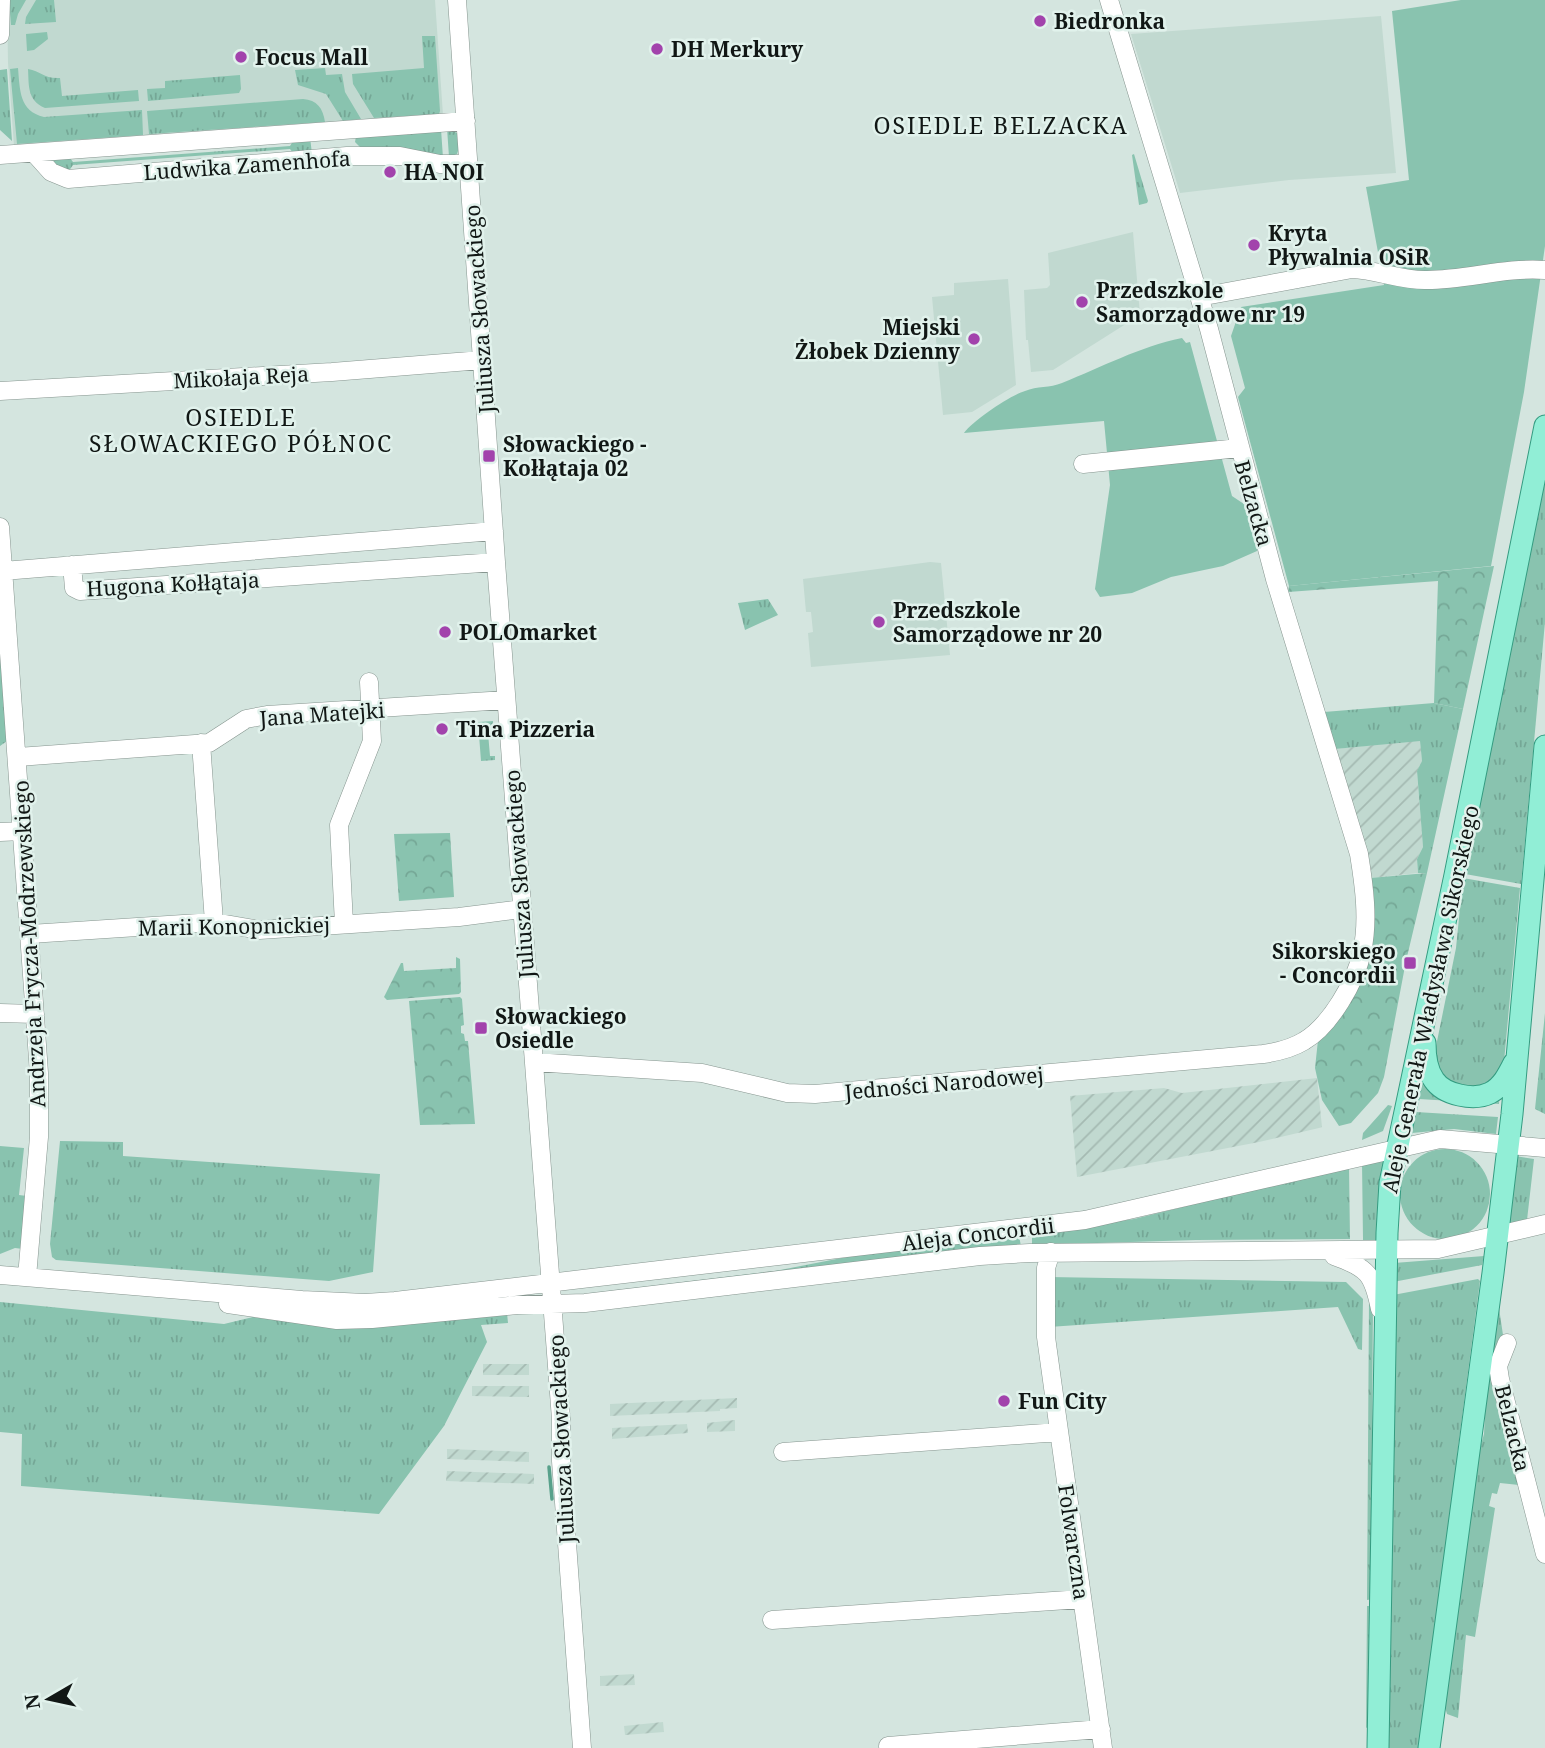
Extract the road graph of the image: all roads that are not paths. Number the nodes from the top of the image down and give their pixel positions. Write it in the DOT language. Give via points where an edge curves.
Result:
graph roads {
  1 [pos="1,0"];
  2 [pos="457,0"];
  3 [pos="1109,0"];
  4 [pos="0,35"];
  5 [pos="466,121"];
  6 [pos="341,131"];
  7 [pos="34,153"];
  8 [pos="0,155"];
  9 [pos="347,156"];
  10 [pos="468,164"];
  11 [pos="1545,270"];
  12 [pos="1199,297"];
  13 [pos="482,360"];
  14 [pos="0,391"];
  15 [pos="1545,426"];
  16 [pos="1239,448"];
  17 [pos="1083,464"];
  18 [pos="0,527"];
  19 [pos="494,531"];
  20 [pos="447,535"];
  21 [pos="292,548"];
  22 [pos="496,562"];
  23 [pos="2,563"];
  24 [pos="72,565"];
  25 [pos="450,566"];
  26 [pos="295,577"];
  27 [pos="369,682"];
  28 [pos="506,700"];
  29 [pos="371,710"];
  30 [pos="201,743"];
  31 [pos="1545,746"];
  32 [pos="18,757"];
  33 [pos="23,831"];
  34 [pos="0,832"];
  35 [pos="522,909"];
  36 [pos="214,922"];
  37 [pos="344,924"];
  38 [pos="30,934"];
  39 [pos="1339,1004"];
  40 [pos="0,1013"];
  41 [pos="36,1014"];
  42 [pos="1424,1020"];
  43 [pos="1515,1061"];
  44 [pos="534,1062"];
  45 [pos="1508,1145"];
  46 [pos="1398,1147"];
  47 [pos="1545,1148"];
  48 [pos="1545,1224"];
  49 [pos="1497,1235"];
  50 [pos="1387,1251"];
  51 [pos="1051,1252"];
  52 [pos="1321,1252"];
  53 [pos="0,1275"];
  54 [pos="27,1278"];
  55 [pos="107,1284"];
  56 [pos="551,1284"];
  57 [pos="553,1305"];
  58 [pos="1385,1330"];
  59 [pos="1507,1343"];
  60 [pos="1059,1432"];
  61 [pos="783,1451"];
  62 [pos="1545,1554"];
  63 [pos="1082,1599"];
  64 [pos="772,1620"];
  65 [pos="1101,1729"];
  66 [pos="888,1746"];
  67 [pos="582,1748"];
  68 [pos="1104,1748"];
  69 [pos="1378,1748"];
  70 [pos="1429,1748"];
  1 -- 4 [label="street"];
  2 -- 5 [label="street, Juliusza Słowackiego"];
  3 -- 12 [label="street, Belzacka"];
  5 -- 6 [label="street, Ludwika Zamenhofa"];
  5 -- 10 [label="street, Juliusza Słowackiego"];
  6 -- 7 [label="street, Ludwika Zamenhofa"];
  6 -- 9 [label="street"];
  7 -- 8 [label="street, Ludwika Zamenhofa"];
  7 -- 9 [label="street, Ludwika Zamenhofa" via="51,173 68,178"];
  9 -- 10 [label="street, Ludwika Zamenhofa"];
  10 -- 13 [label="street, Juliusza Słowackiego"];
  11 -- 12 [label="street" via="1514,268 1424,280 1353,269"];
  12 -- 16 [label="street, Belzacka"];
  13 -- 14 [label="street, Mikołaja Reja"];
  13 -- 19 [label="street, Juliusza Słowackiego"];
  15 -- 42 [label="main road, Aleje Generała Władysława Sikorskiego"];
  16 -- 17 [label="street"];
  16 -- 39 [label="street, Belzacka" via="1364,881 1362,952"];
  18 -- 23 [label="street, Andrzeja Frycza-Modrzewskiego"];
  19 -- 20 [label="street, Hugona Kołłątaja"];
  19 -- 22 [label="street, Juliusza Słowackiego"];
  20 -- 21 [label="street, Hugona Kołłątaja"];
  20 -- 25 [label="street"];
  21 -- 24 [label="street, Hugona Kołłątaja"];
  21 -- 26 [label="street"];
  22 -- 25 [label="street, Hugona Kołłątaja"];
  22 -- 28 [label="street, Juliusza Słowackiego"];
  23 -- 24 [label="street, Hugona Kołłątaja"];
  23 -- 32 [label="street, Andrzeja Frycza-Modrzewskiego"];
  24 -- 26 [label="street, Hugona Kołłątaja" via="74,588 80,591"];
  25 -- 26 [label="street, Hugona Kołłątaja"];
  27 -- 29 [label="street"];
  28 -- 29 [label="street, Jana Matejki"];
  28 -- 35 [label="street, Juliusza Słowackiego"];
  29 -- 30 [label="street, Jana Matejki" via="251,718 209,743"];
  29 -- 37 [label="street" via="372,741 339,825"];
  30 -- 32 [label="street, Jana Matejki"];
  30 -- 36 [label="street"];
  31 -- 43 [label="main road"];
  32 -- 33 [label="street, Andrzeja Frycza-Modrzewskiego"];
  33 -- 34 [label="street"];
  33 -- 38 [label="street, Andrzeja Frycza-Modrzewskiego"];
  35 -- 37 [label="street, Marii Konopnickiej"];
  35 -- 44 [label="street, Juliusza Słowackiego"];
  36 -- 37 [label="street, Marii Konopnickiej" via="259,930"];
  36 -- 38 [label="street, Marii Konopnickiej"];
  38 -- 41 [label="street, Andrzeja Frycza-Modrzewskiego"];
  39 -- 44 [label="street, Jedności Narodowej" via="1309,1038 1275,1052 815,1094 787,1093 702,1073"];
  40 -- 41 [label="street"];
  41 -- 54 [label="street, Andrzeja Frycza-Modrzewskiego" via="40,1117"];
  42 -- 43 [label="main road" via="1428,1068 1445,1090 1488,1094 1501,1084"];
  42 -- 46 [label="main road, Aleje Generała Władysława Sikorskiego"];
  43 -- 45 [label="main road"];
  44 -- 56 [label="street, Juliusza Słowackiego"];
  45 -- 46 [label="street, Aleja Concordii" via="1446,1138"];
  45 -- 47 [label="street, Aleja Concordii"];
  45 -- 49 [label="main road"];
  46 -- 50 [label="main road, Aleje Generała Władysława Sikorskiego" via="1390,1183"];
  46 -- 56 [label="street, Aleja Concordii" via="1085,1220"];
  48 -- 49 [label="street, Aleja Concordii"];
  49 -- 50 [label="street, Aleja Concordii" via="1447,1249"];
  49 -- 70 [label="main road"];
  50 -- 52 [label="street, Aleja Concordii"];
  50 -- 58 [label="main road, Aleje Generała Władysława Sikorskiego"];
  51 -- 52 [label="street, Aleja Concordii"];
  51 -- 57 [label="street, Aleja Concordii" via="980,1256"];
  51 -- 60 [label="street, Folwarczna" via="1045,1275 1045,1337"];
  52 -- 58 [label="street" via="1358,1264 1368,1273"];
  53 -- 54 [label="street"];
  54 -- 55 [label="street"];
  55 -- 56 [label="street, Aleja Concordii" via="365,1303"];
  55 -- 57 [label="street, Aleja Concordii" via="337,1320"];
  56 -- 57 [label="street, Juliusza Słowackiego"];
  57 -- 67 [label="street, Juliusza Słowackiego"];
  58 -- 69 [label="main road, Aleje Generała Władysława Sikorskiego"];
  59 -- 62 [label="street, Belzacka" via="1498,1366 1500,1379"];
  60 -- 61 [label="street"];
  60 -- 63 [label="street, Folwarczna"];
  63 -- 64 [label="street"];
  63 -- 65 [label="street, Folwarczna"];
  65 -- 66 [label="street"];
  65 -- 68 [label="street, Folwarczna"];
}
